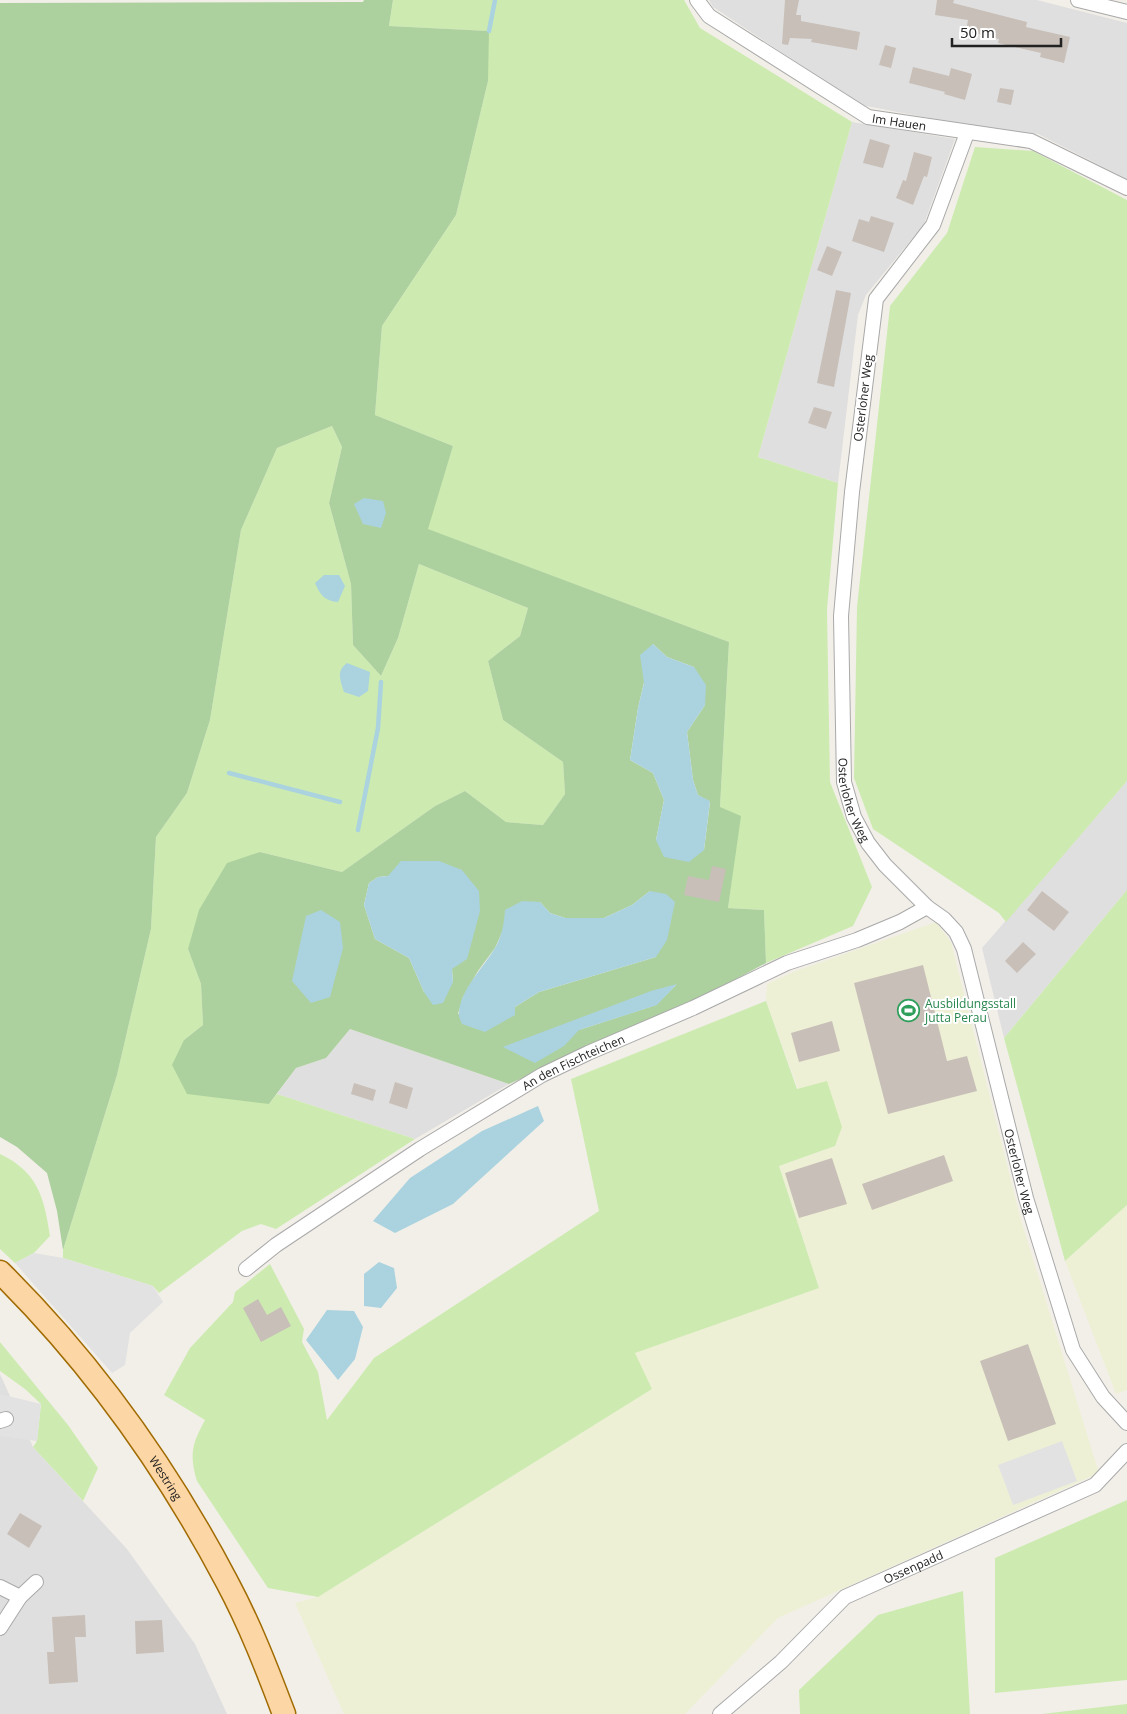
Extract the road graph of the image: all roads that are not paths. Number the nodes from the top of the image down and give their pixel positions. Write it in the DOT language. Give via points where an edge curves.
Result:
graph roads {
  1 [pos="697,0"];
  2 [pos="1078,0"];
  3 [pos="1127,12"];
  4 [pos="967,133"];
  5 [pos="1127,188"];
  6 [pos="927,907"];
  7 [pos="246,1269"];
  8 [pos="0,1272"];
  9 [pos="1127,1423"];
  10 [pos="1127,1451"];
  11 [pos="36,1582"];
  12 [pos="0,1586"];
  13 [pos="20,1598"];
  14 [pos="0,1628"];
  15 [pos="284,1714"];
  16 [pos="720,1714"];
  1 -- 4 [label="street, Im Hauen" via="709,16 868,117"];
  2 -- 3 [label="street"];
  4 -- 5 [label="street, Im Hauen" via="1031,141"];
  4 -- 6 [label="street, Osterloher Weg" via="932,225 876,299 852,492 841,616 844,782 854,817 868,843 885,864"];
  6 -- 7 [label="street, An den Fischteichen" via="856,940 787,963 542,1075 420,1149 276,1245"];
  6 -- 9 [label="street, Osterloher Weg" via="956,932 964,949 1026,1198 1073,1350 1103,1397"];
  8 -- 15 [label="main road, Westring" via="63,1338 134,1429 172,1485 228,1584"];
  10 -- 16 [label="street, Ossenpadd" via="1095,1485 845,1597 781,1662"];
  11 -- 13 [label="street"];
  12 -- 13 [label="street"];
  13 -- 14 [label="street"];
}
